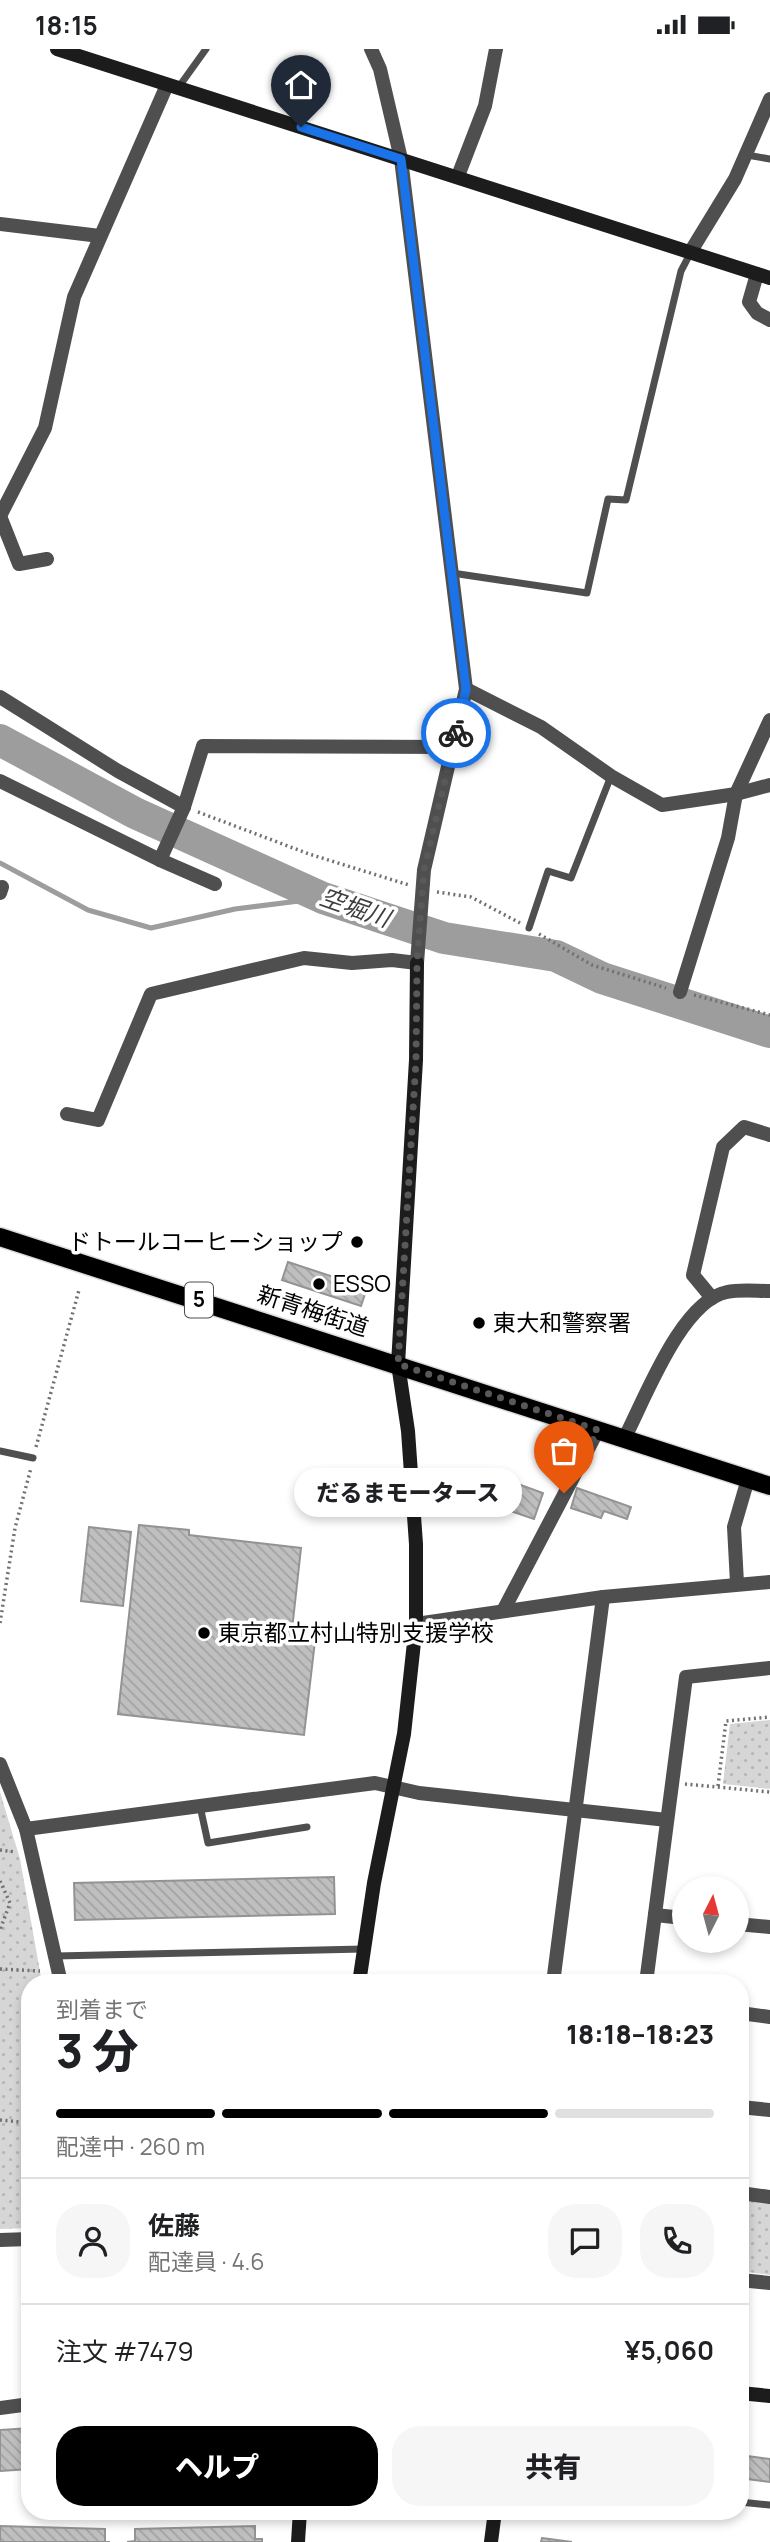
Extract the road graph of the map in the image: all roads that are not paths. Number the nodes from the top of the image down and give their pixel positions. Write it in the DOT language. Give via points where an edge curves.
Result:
graph roads {
  1 [pos="57,49"];
  2 [pos="206,49"];
  3 [pos="371,49"];
  4 [pos="495,49"];
  5 [pos="172,87"];
  6 [pos="770,99"];
  7 [pos="747,155"];
  8 [pos="401,159"];
  9 [pos="770,159"];
  10 [pos="458,176"];
  11 [pos="0,224"];
  12 [pos="100,236"];
  13 [pos="691,251"];
  14 [pos="763,276"];
  15 [pos="770,320"];
  16 [pos="0,516"];
  17 [pos="47,559"];
  18 [pos="452,573"];
  19 [pos="466,689"];
  20 [pos="0,697"];
  21 [pos="770,720"];
  22 [pos="453,747"];
  23 [pos="611,776"];
  24 [pos="0,781"];
  25 [pos="770,785"];
  26 [pos="736,794"];
  27 [pos="184,807"];
  28 [pos="160,860"];
  29 [pos="215,884"];
  30 [pos="528,928"];
  31 [pos="417,963"];
  32 [pos="680,992"];
  33 [pos="67,1114"];
  34 [pos="770,1135"];
  35 [pos="0,1237"];
  36 [pos="770,1291"];
  37 [pos="712,1298"];
  38 [pos="398,1364"];
  39 [pos="598,1430"];
  40 [pos="624,1439"];
  41 [pos="0,1451"];
  42 [pos="33,1458"];
  43 [pos="748,1479"];
  44 [pos="770,1486"];
  45 [pos="770,1582"];
  46 [pos="737,1583"];
  47 [pos="603,1597"];
  48 [pos="503,1611"];
  49 [pos="416,1624"];
  50 [pos="770,1668"];
  51 [pos="0,1764"];
  52 [pos="393,1787"];
  53 [pos="200,1806"];
  54 [pos="574,1811"];
  55 [pos="667,1820"];
  56 [pos="307,1827"];
  57 [pos="26,1829"];
  58 [pos="655,1915"];
  59 [pos="672,1917"];
  60 [pos="749,1925"];
  61 [pos="770,1927"];
  62 [pos="363,1949"];
  63 [pos="56,1956"];
  64 [pos="59,1974"];
  65 [pos="360,1974"];
  66 [pos="553,1974"];
  67 [pos="647,1974"];
  68 [pos="749,2014"];
  69 [pos="770,2017"];
  70 [pos="749,2108"];
  71 [pos="770,2110"];
  72 [pos="749,2194"];
  73 [pos="770,2197"];
  74 [pos="21,2239"];
  75 [pos="0,2240"];
  76 [pos="749,2281"];
  77 [pos="770,2284"];
  78 [pos="749,2394"];
  79 [pos="770,2396"];
  80 [pos="21,2406"];
  81 [pos="0,2407"];
  82 [pos="749,2503"];
  83 [pos="770,2505"];
  84 [pos="299,2520"];
  85 [pos="494,2520"];
  86 [pos="298,2542"];
  87 [pos="491,2542"];
  1 -- 5 [label="street"];
  2 -- 5 [label="lane"];
  3 -- 8 [label="street"];
  4 -- 10 [label="street" via="485,106"];
  5 -- 8 [label="street"];
  5 -- 12 [label="street"];
  6 -- 7 [label="street"];
  7 -- 9 [label="lane"];
  7 -- 13 [label="street"];
  8 -- 10 [label="street"];
  8 -- 18 [label="street"];
  10 -- 13 [label="street"];
  11 -- 12 [label="street"];
  12 -- 16 [label="street" via="74,297 45,428"];
  13 -- 14 [label="street"];
  13 -- 18 [label="lane" via="681,271 626,501 608,499 587,593"];
  14 -- 15 [label="street" via="749,302"];
  16 -- 17 [label="street" via="19,564"];
  18 -- 19 [label="street"];
  19 -- 22 [label="street"];
  19 -- 23 [label="street" via="541,727"];
  20 -- 27 [label="street"];
  21 -- 26 [label="street"];
  22 -- 27 [label="street" via="203,746"];
  22 -- 31 [label="street" via="422,892"];
  23 -- 26 [label="street" via="662,806"];
  23 -- 30 [label="lane" via="571,879 548,871"];
  24 -- 28 [label="street"];
  25 -- 26 [label="street"];
  26 -- 32 [label="street" via="728,838"];
  27 -- 28 [label="street"];
  28 -- 29 [label="street"];
  31 -- 33 [label="street" via="304,958 151,994 98,1120"];
  31 -- 38 [label="street" via="416,1060"];
  34 -- 37 [label="street" via="744,1127 723,1147 693,1275"];
  35 -- 38 [label="main road, 新青梅街道 / 5"];
  36 -- 37 [label="street" via="727,1291"];
  37 -- 40 [label="street" via="685,1321"];
  38 -- 39 [label="main road, 新青梅街道 / 5"];
  38 -- 49 [label="street" via="410,1456"];
  39 -- 40 [label="main road, 新青梅街道 / 5"];
  39 -- 48 [label="street"];
  40 -- 43 [label="main road, 新青梅街道 / 5"];
  41 -- 42 [label="lane"];
  43 -- 44 [label="main road, 新青梅街道 / 5"];
  43 -- 46 [label="street" via="734,1527"];
  45 -- 46 [label="street"];
  46 -- 47 [label="street"];
  47 -- 48 [label="street"];
  47 -- 54 [label="street"];
  48 -- 49 [label="street"];
  49 -- 52 [label="street" via="410,1696"];
  50 -- 55 [label="street" via="686,1677"];
  51 -- 57 [label="street"];
  52 -- 53 [label="street" via="375,1783"];
  52 -- 54 [label="street"];
  52 -- 62 [label="street"];
  53 -- 56 [label="lane" via="208,1843"];
  53 -- 57 [label="street"];
  54 -- 55 [label="street"];
  54 -- 66 [label="street"];
  55 -- 58 [label="street"];
  57 -- 63 [label="street"];
  58 -- 59 [label="street"];
  58 -- 67 [label="street"];
  60 -- 61 [label="street"];
  62 -- 63 [label="lane"];
  62 -- 65 [label="street"];
  63 -- 64 [label="street"];
  68 -- 69 [label="street"];
  70 -- 71 [label="street"];
  72 -- 73 [label="street"];
  74 -- 75 [label="street"];
  76 -- 77 [label="street"];
  78 -- 79 [label="street"];
  80 -- 81 [label="street"];
  82 -- 83 [label="lane"];
  84 -- 86 [label="street"];
  85 -- 87 [label="street"];
}
